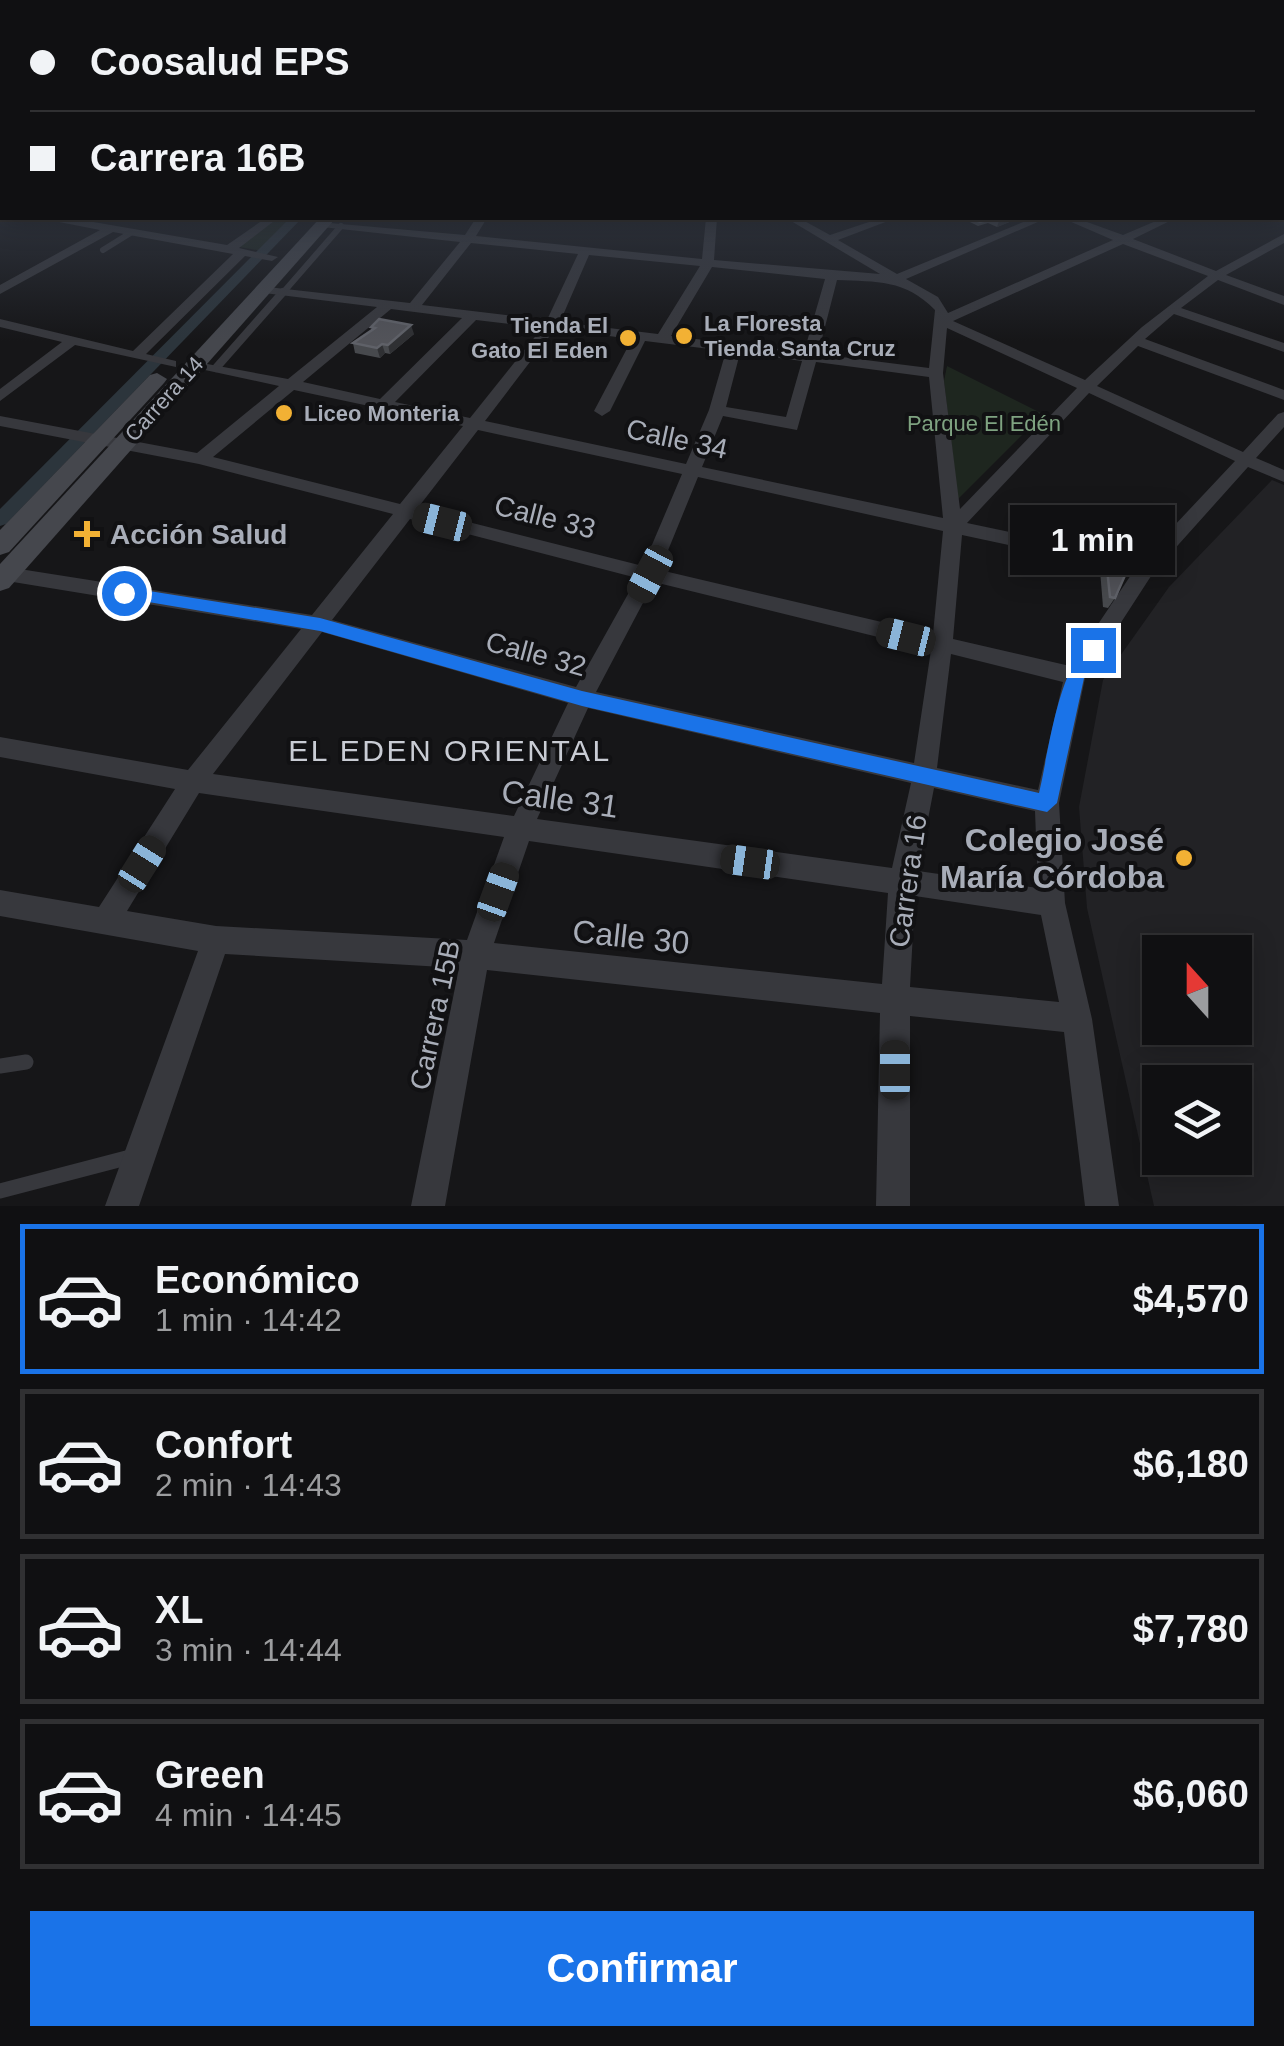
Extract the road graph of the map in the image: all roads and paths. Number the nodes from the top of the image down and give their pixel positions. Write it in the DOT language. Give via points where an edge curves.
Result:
graph roads {
  1 [pos="102,228"];
  2 [pos="121,228"];
  3 [pos="139,228"];
  4 [pos="266,228"];
  5 [pos="309,228"];
  6 [pos="321,228"];
  7 [pos="383,228"];
  8 [pos="475,228"];
  9 [pos="711,228"];
  10 [pos="813,228"];
  11 [pos="860,228"];
  12 [pos="1017,228"];
  13 [pos="1094,228"];
  14 [pos="1148,228"];
  15 [pos="132,232"];
  16 [pos="832,238"];
  17 [pos="1284,238"];
  18 [pos="468,239"];
  19 [pos="1123,239"];
  20 [pos="103,250"];
  21 [pos="585,251"];
  22 [pos="251,254"];
  23 [pos="708,263"];
  24 [pos="832,276"];
  25 [pos="1216,276"];
  26 [pos="896,278"];
  27 [pos="0,290"];
  28 [pos="274,290"];
  29 [pos="1284,301"];
  30 [pos="389,304"];
  31 [pos="413,308"];
  32 [pos="1174,310"];
  33 [pos="472,315"];
  34 [pos="943,317"];
  35 [pos="0,324"];
  36 [pos="231,324"];
  37 [pos="552,324"];
  38 [pos="253,326"];
  39 [pos="640,336"];
  40 [pos="662,338"];
  41 [pos="73,340"];
  42 [pos="1138,341"];
  43 [pos="734,348"];
  44 [pos="1284,348"];
  45 [pos="140,356"];
  46 [pos="807,356"];
  47 [pos="166,362"];
  48 [pos="196,364"];
  49 [pos="216,368"];
  50 [pos="936,373"];
  51 [pos="291,383"];
  52 [pos="1085,389"];
  53 [pos="1284,395"];
  54 [pos="0,396"];
  55 [pos="384,404"];
  56 [pos="717,410"];
  57 [pos="602,411"];
  58 [pos="1284,417"];
  59 [pos="0,421"];
  60 [pos="474,424"];
  61 [pos="104,440"];
  62 [pos="200,459"];
  63 [pos="1246,460"];
  64 [pos="690,470"];
  65 [pos="1282,472"];
  66 [pos="408,513"];
  67 [pos="953,527"];
  68 [pos="0,546"];
  69 [pos="1146,568"];
  70 [pos="650,574"];
  71 [pos="4,577"];
  72 [pos="320,624"];
  73 [pos="942,646"];
  74 [pos="1075,676"];
  75 [pos="582,698"];
  76 [pos="0,747"];
  77 [pos="924,776"];
  78 [pos="193,782"];
  79 [pos="1047,803"];
  80 [pos="520,829"];
  81 [pos="902,884"];
  82 [pos="1052,902"];
  83 [pos="0,903"];
  84 [pos="108,919"];
  85 [pos="216,940"];
  86 [pos="476,954"];
  87 [pos="895,1002"];
  88 [pos="1076,1018"];
  89 [pos="26,1062"];
  90 [pos="0,1066"];
  91 [pos="139,1155"];
  92 [pos="0,1192"];
  93 [pos="122,1206"];
  94 [pos="428,1206"];
  95 [pos="894,1206"];
  96 [pos="1102,1206"];
  1 -- 27 [label="street"];
  2 -- 15 [label="street"];
  3 -- 15 [label="street"];
  4 -- 22 [label="street"];
  5 -- 22 [label="main road, Carrera 14"];
  6 -- 28 [label="main road, Carrera 14"];
  7 -- 18 [label="street"];
  8 -- 18 [label="street"];
  9 -- 23 [label="street"];
  10 -- 16 [label="street"];
  11 -- 16 [label="street"];
  12 -- 26 [label="street"];
  13 -- 19 [label="street"];
  14 -- 19 [label="street"];
  15 -- 20 [label="lane"];
  15 -- 22 [label="street"];
  16 -- 26 [label="street"];
  17 -- 25 [label="street"];
  18 -- 21 [label="street"];
  18 -- 31 [label="street"];
  19 -- 25 [label="street"];
  19 -- 34 [label="street"];
  21 -- 23 [label="street"];
  21 -- 37 [label="street"];
  22 -- 45 [label="street"];
  22 -- 47 [label="main road, Carrera 14"];
  23 -- 24 [label="street"];
  23 -- 40 [label="street"];
  24 -- 26 [label="street"];
  24 -- 46 [label="street"];
  25 -- 29 [label="street"];
  25 -- 32 [label="street"];
  26 -- 34 [label="street"];
  28 -- 30 [label="street"];
  28 -- 36 [label="main road, Carrera 14"];
  28 -- 38 [label="lane"];
  30 -- 31 [label="street"];
  30 -- 51 [label="street"];
  31 -- 33 [label="street"];
  32 -- 42 [label="street"];
  32 -- 44 [label="street"];
  33 -- 37 [label="street"];
  33 -- 55 [label="street"];
  34 -- 50 [label="street, Carrera 16"];
  34 -- 52 [label="street"];
  35 -- 41 [label="street"];
  36 -- 38 [label="lane"];
  36 -- 48 [label="main road, Carrera 14"];
  37 -- 39 [label="street"];
  37 -- 60 [label="street"];
  38 -- 49 [label="lane"];
  39 -- 40 [label="street"];
  39 -- 57 [label="street"];
  40 -- 43 [label="street"];
  41 -- 45 [label="street"];
  41 -- 54 [label="street"];
  42 -- 52 [label="street"];
  42 -- 53 [label="street"];
  43 -- 46 [label="street"];
  43 -- 56 [label="street, Carrera 15B"];
  45 -- 47 [label="street"];
  46 -- 50 [label="street"];
  46 -- 56 [label="street" via="791,425"];
  47 -- 61 [label="main road, Carrera 14"];
  48 -- 49 [label="street, Calle 34"];
  48 -- 61 [label="main road, Carrera 14"];
  49 -- 51 [label="street, Calle 34"];
  50 -- 67 [label="street, Carrera 16"];
  51 -- 55 [label="street, Calle 34"];
  51 -- 62 [label="street"];
  52 -- 63 [label="street"];
  52 -- 67 [label="street"];
  55 -- 60 [label="street, Calle 34"];
  56 -- 64 [label="street, Carrera 15B"];
  58 -- 63 [label="street"];
  59 -- 61 [label="street, Calle 33"];
  60 -- 64 [label="street, Calle 34"];
  60 -- 66 [label="street"];
  61 -- 62 [label="street, Calle 33"];
  61 -- 68 [label="main road, Carrera 14"];
  61 -- 71 [label="main road, Carrera 14"];
  62 -- 66 [label="street, Calle 33"];
  63 -- 65 [label="street"];
  63 -- 69 [label="street"];
  64 -- 67 [label="street, Calle 34"];
  64 -- 70 [label="street, Carrera 15B"];
  66 -- 70 [label="street, Calle 33"];
  66 -- 72 [label="street"];
  67 -- 69 [label="street, Calle 34"];
  67 -- 73 [label="street, Carrera 16"];
  69 -- 74 [label="street"];
  70 -- 73 [label="street, Calle 33"];
  70 -- 75 [label="street, Carrera 15B"];
  71 -- 72 [label="street, Calle 32"];
  72 -- 75 [label="street, Calle 32"];
  72 -- 78 [label="street"];
  73 -- 74 [label="street, Calle 33"];
  73 -- 77 [label="street, Carrera 16"];
  74 -- 79 [label="street"];
  75 -- 77 [label="street, Calle 32"];
  75 -- 80 [label="street, Carrera 15B"];
  76 -- 78 [label="street, Calle 31"];
  77 -- 79 [label="street, Calle 32"];
  77 -- 81 [label="street, Carrera 16"];
  78 -- 80 [label="street, Calle 31"];
  78 -- 84 [label="street"];
  79 -- 82 [label="street"];
  80 -- 81 [label="street, Calle 31"];
  80 -- 86 [label="street, Carrera 15B"];
  81 -- 82 [label="street, Calle 31"];
  81 -- 87 [label="street, Carrera 16"];
  82 -- 88 [label="street"];
  83 -- 84 [label="street, Calle 30"];
  84 -- 85 [label="street, Calle 30"];
  85 -- 86 [label="street, Calle 30"];
  85 -- 91 [label="street"];
  86 -- 87 [label="street, Calle 30"];
  86 -- 94 [label="street, Carrera 15B"];
  87 -- 88 [label="street, Calle 30"];
  87 -- 95 [label="street, Carrera 16"];
  88 -- 96 [label="street"];
  89 -- 90 [label="lane"];
  91 -- 92 [label="lane"];
  91 -- 93 [label="street"];
}
